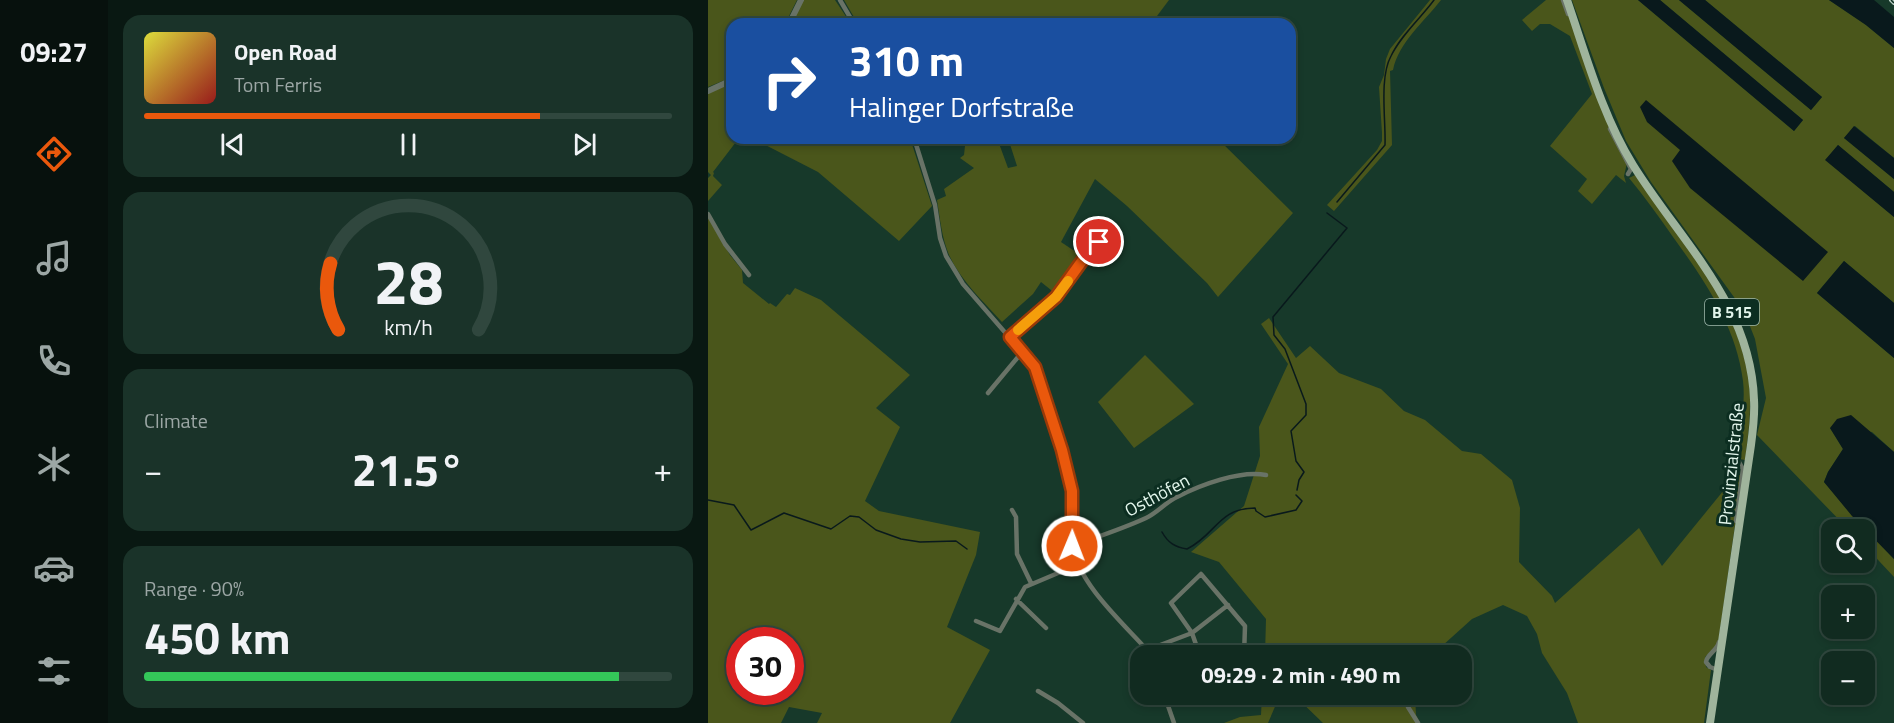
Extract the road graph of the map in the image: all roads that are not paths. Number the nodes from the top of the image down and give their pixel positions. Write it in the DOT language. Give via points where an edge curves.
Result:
graph roads {
  1 [pos="801,0"];
  2 [pos="840,0"];
  3 [pos="1565,0"];
  4 [pos="792,18"];
  5 [pos="850,18"];
  6 [pos="726,83"];
  7 [pos="708,91"];
  8 [pos="916,144"];
  9 [pos="1628,174"];
  10 [pos="708,214"];
  11 [pos="1099,242"];
  12 [pos="748,274"];
  13 [pos="1010,337"];
  14 [pos="1023,351"];
  15 [pos="988,393"];
  16 [pos="1739,462"];
  17 [pos="1266,475"];
  18 [pos="1012,510"];
  19 [pos="1072,546"];
  20 [pos="1077,565"];
  21 [pos="1031,584"];
  22 [pos="1016,599"];
  23 [pos="1228,605"];
  24 [pos="976,621"];
  25 [pos="1046,628"];
  26 [pos="1192,633"];
  27 [pos="1141,645"];
  28 [pos="1166,645"];
  29 [pos="1196,645"];
  30 [pos="1244,645"];
  31 [pos="1715,669"];
  32 [pos="1038,691"];
  33 [pos="1168,705"];
  34 [pos="1408,705"];
  35 [pos="1083,723"];
  36 [pos="1174,723"];
  37 [pos="1418,723"];
  38 [pos="1710,723"];
  1 -- 4 [label="street"];
  2 -- 5 [label="street"];
  3 -- 9 [label="street, Provinzialstraße" via="1607,122 1631,169"];
  3 -- 31 [label="main road, Provinzialstraße / B 515" via="1622,144 1725,297 1737,321 1750,366 1754,399 1751,445"];
  6 -- 7 [label="street"];
  8 -- 13 [label="street" via="946,256 963,284"];
  10 -- 12 [label="street"];
  11 -- 13 [label="street" via="1056,297"];
  13 -- 14 [label="street"];
  14 -- 15 [label="street"];
  14 -- 19 [label="street" via="1035,367 1071,478"];
  16 -- 31 [label="street, Provinzialstraße" via="1743,469 1718,644 1707,659"];
  17 -- 19 [label="street, Osthöfen" via="1220,480 1176,497 1150,517"];
  18 -- 21 [label="street" via="1016,517 1017,554"];
  19 -- 20 [label="street"];
  20 -- 21 [label="street"];
  20 -- 27 [label="street"];
  21 -- 22 [label="street"];
  22 -- 24 [label="street" via="1000,631"];
  22 -- 25 [label="street"];
  23 -- 26 [label="street"];
  23 -- 26 [label="street" via="1206,578 1198,575 1170,603"];
  23 -- 30 [label="street" via="1245,626"];
  26 -- 28 [label="street"];
  26 -- 29 [label="street"];
  31 -- 38 [label="main road, Provinzialstraße / B 515"];
  32 -- 35 [label="street"];
  33 -- 36 [label="street"];
  34 -- 37 [label="street"];
}
